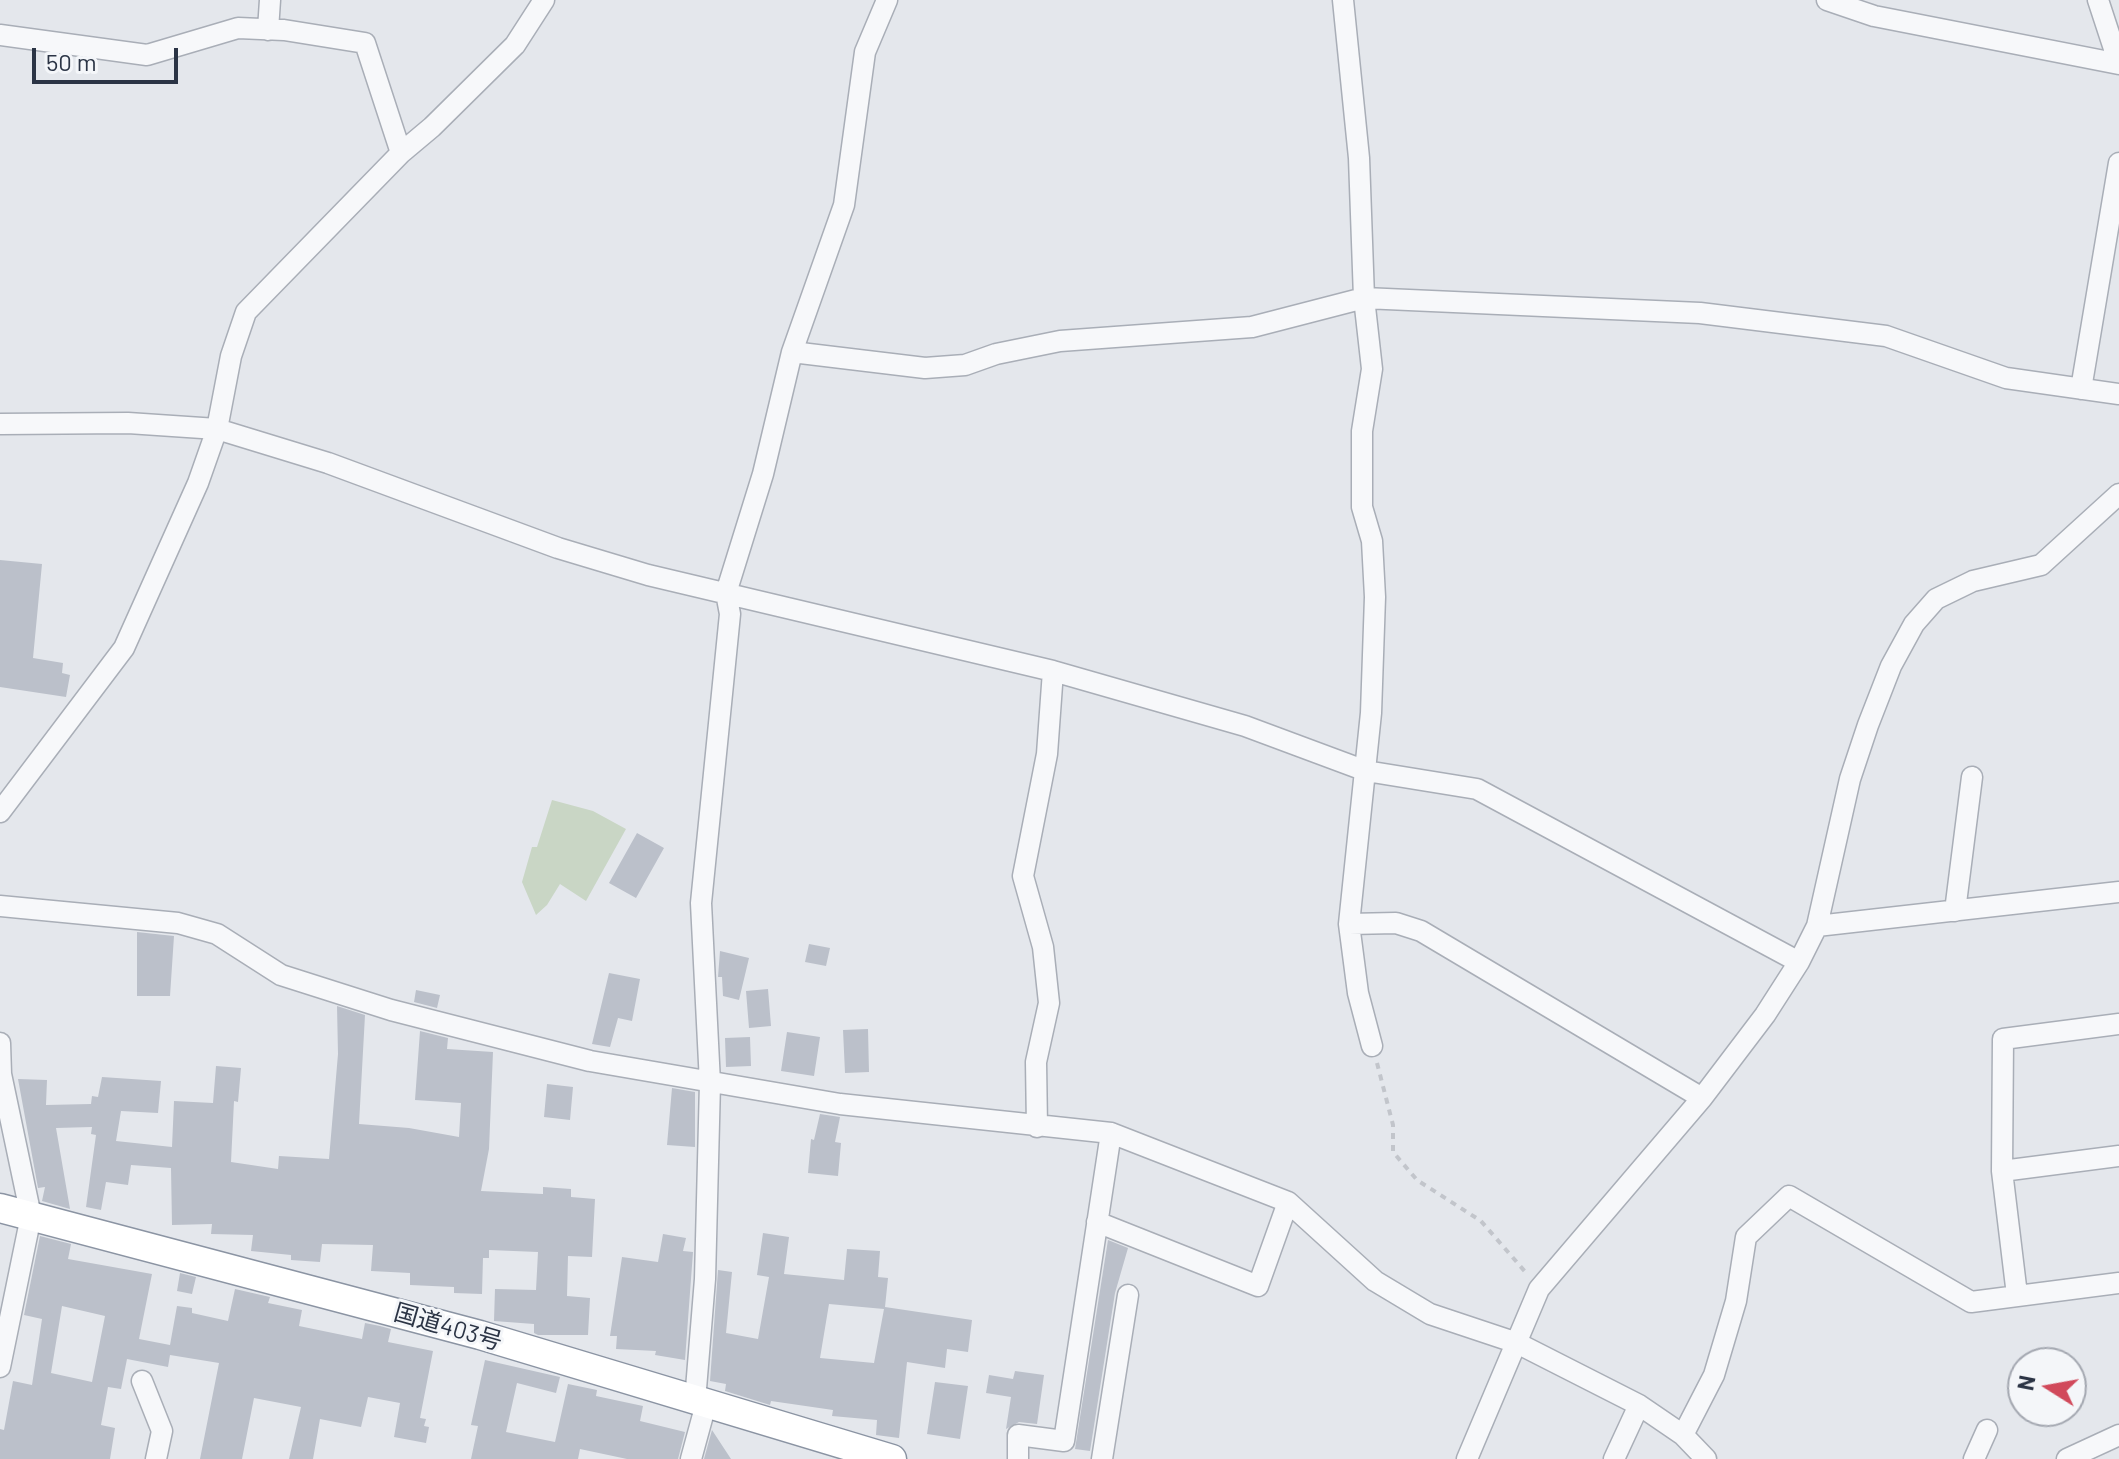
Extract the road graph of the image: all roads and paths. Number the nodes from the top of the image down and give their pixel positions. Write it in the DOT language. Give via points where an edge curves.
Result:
graph roads {
  1 [pos="270,0"];
  2 [pos="544,0"];
  3 [pos="887,0"];
  4 [pos="1343,0"];
  5 [pos="1827,0"];
  6 [pos="2098,0"];
  7 [pos="268,30"];
  8 [pos="0,35"];
  9 [pos="2119,64"];
  10 [pos="401,153"];
  11 [pos="2119,163"];
  12 [pos="1364,298"];
  13 [pos="792,352"];
  14 [pos="2081,389"];
  15 [pos="2119,394"];
  16 [pos="0,424"];
  17 [pos="217,429"];
  18 [pos="2119,494"];
  19 [pos="726,593"];
  20 [pos="1053,671"];
  21 [pos="1366,771"];
  22 [pos="1972,777"];
  23 [pos="0,812"];
  24 [pos="2119,892"];
  25 [pos="0,906"];
  26 [pos="1955,911"];
  27 [pos="1349,924"];
  28 [pos="1817,926"];
  29 [pos="1799,962"];
  30 [pos="2119,1024"];
  31 [pos="0,1043"];
  32 [pos="1372,1046"];
  33 [pos="710,1083"];
  34 [pos="1702,1098"];
  35 [pos="1037,1127"];
  36 [pos="1111,1133"];
  37 [pos="2119,1156"];
  38 [pos="2002,1171"];
  39 [pos="1288,1202"];
  40 [pos="0,1208"];
  41 [pos="31,1216"];
  42 [pos="1097,1222"];
  43 [pos="0,1225"];
  44 [pos="2119,1283"];
  45 [pos="1539,1289"];
  46 [pos="1128,1295"];
  47 [pos="2017,1295"];
  48 [pos="1517,1343"];
  49 [pos="0,1367"];
  50 [pos="142,1381"];
  51 [pos="700,1403"];
  52 [pos="1639,1405"];
  53 [pos="1987,1430"];
  54 [pos="1683,1435"];
  55 [pos="2119,1435"];
  56 [pos="1472,1457"];
  57 [pos="1978,1458"];
  58 [pos="156,1459"];
  59 [pos="691,1459"];
  60 [pos="892,1459"];
  61 [pos="1018,1459"];
  62 [pos="1102,1459"];
  63 [pos="1614,1459"];
  64 [pos="1706,1459"];
  65 [pos="2067,1459"];
  1 -- 7 [label="street"];
  2 -- 10 [label="street" via="515,45"];
  3 -- 13 [label="street" via="865,52 844,205"];
  4 -- 12 [label="street" via="1359,158"];
  5 -- 9 [label="street" via="1874,16"];
  6 -- 9 [label="street"];
  7 -- 8 [label="street" via="238,28 147,55"];
  7 -- 10 [label="street" via="365,43"];
  10 -- 17 [label="street" via="246,312"];
  11 -- 14 [label="street"];
  12 -- 13 [label="street" via="1252,327 1060,341 965,365 925,368"];
  12 -- 14 [label="street" via="1700,313 1886,336 2006,378"];
  12 -- 21 [label="street" via="1372,369 1362,431 1362,507 1372,541 1375,597"];
  13 -- 19 [label="street" via="763,474"];
  14 -- 15 [label="street"];
  16 -- 17 [label="street"];
  17 -- 19 [label="street" via="328,463 558,548"];
  17 -- 23 [label="street" via="124,648"];
  18 -- 28 [label="street" via="2041,565 1973,581 1936,599 1914,624 1891,666 1850,779"];
  19 -- 20 [label="street"];
  19 -- 33 [label="street" via="730,614 701,903"];
  20 -- 21 [label="street" via="1245,726"];
  20 -- 35 [label="street" via="1047,754 1023,876 1043,947 1049,1003 1036,1062"];
  21 -- 27 [label="street"];
  21 -- 29 [label="street" via="1477,789"];
  22 -- 26 [label="street"];
  24 -- 26 [label="street"];
  25 -- 33 [label="street" via="178,923 217,934 281,975 391,1010 590,1061"];
  26 -- 28 [label="street"];
  27 -- 32 [label="street"];
  27 -- 34 [label="street" via="1396,923 1421,931"];
  28 -- 29 [label="street"];
  29 -- 34 [label="street"];
  30 -- 38 [label="street" via="2003,1039"];
  31 -- 41 [label="street" via="1,1074"];
  32 -- 45 [label="path" via="1393,1125 1393,1152 1417,1180 1481,1221"];
  33 -- 35 [label="street"];
  33 -- 51 [label="street"];
  34 -- 45 [label="street"];
  35 -- 36 [label="street"];
  36 -- 39 [label="street"];
  36 -- 42 [label="street"];
  37 -- 38 [label="street"];
  38 -- 47 [label="street"];
  39 -- 42 [label="street" via="1258,1286"];
  39 -- 48 [label="street" via="1375,1281 1430,1314"];
  40 -- 41 [label="highway, 国道403号"];
  41 -- 43 [label="street"];
  41 -- 49 [label="street"];
  41 -- 51 [label="highway, 国道403号" via="480,1335"];
  42 -- 61 [label="street" via="1064,1441 1018,1435"];
  44 -- 47 [label="street"];
  45 -- 48 [label="street"];
  46 -- 62 [label="street"];
  47 -- 54 [label="street" via="1971,1302 1789,1196 1746,1237 1736,1301 1714,1375"];
  48 -- 52 [label="street"];
  48 -- 56 [label="street"];
  50 -- 58 [label="street" via="162,1431"];
  51 -- 59 [label="street"];
  51 -- 60 [label="highway, 国道403号"];
  52 -- 54 [label="street"];
  52 -- 63 [label="street"];
  53 -- 57 [label="street"];
  54 -- 64 [label="street"];
  55 -- 65 [label="street"];
}
